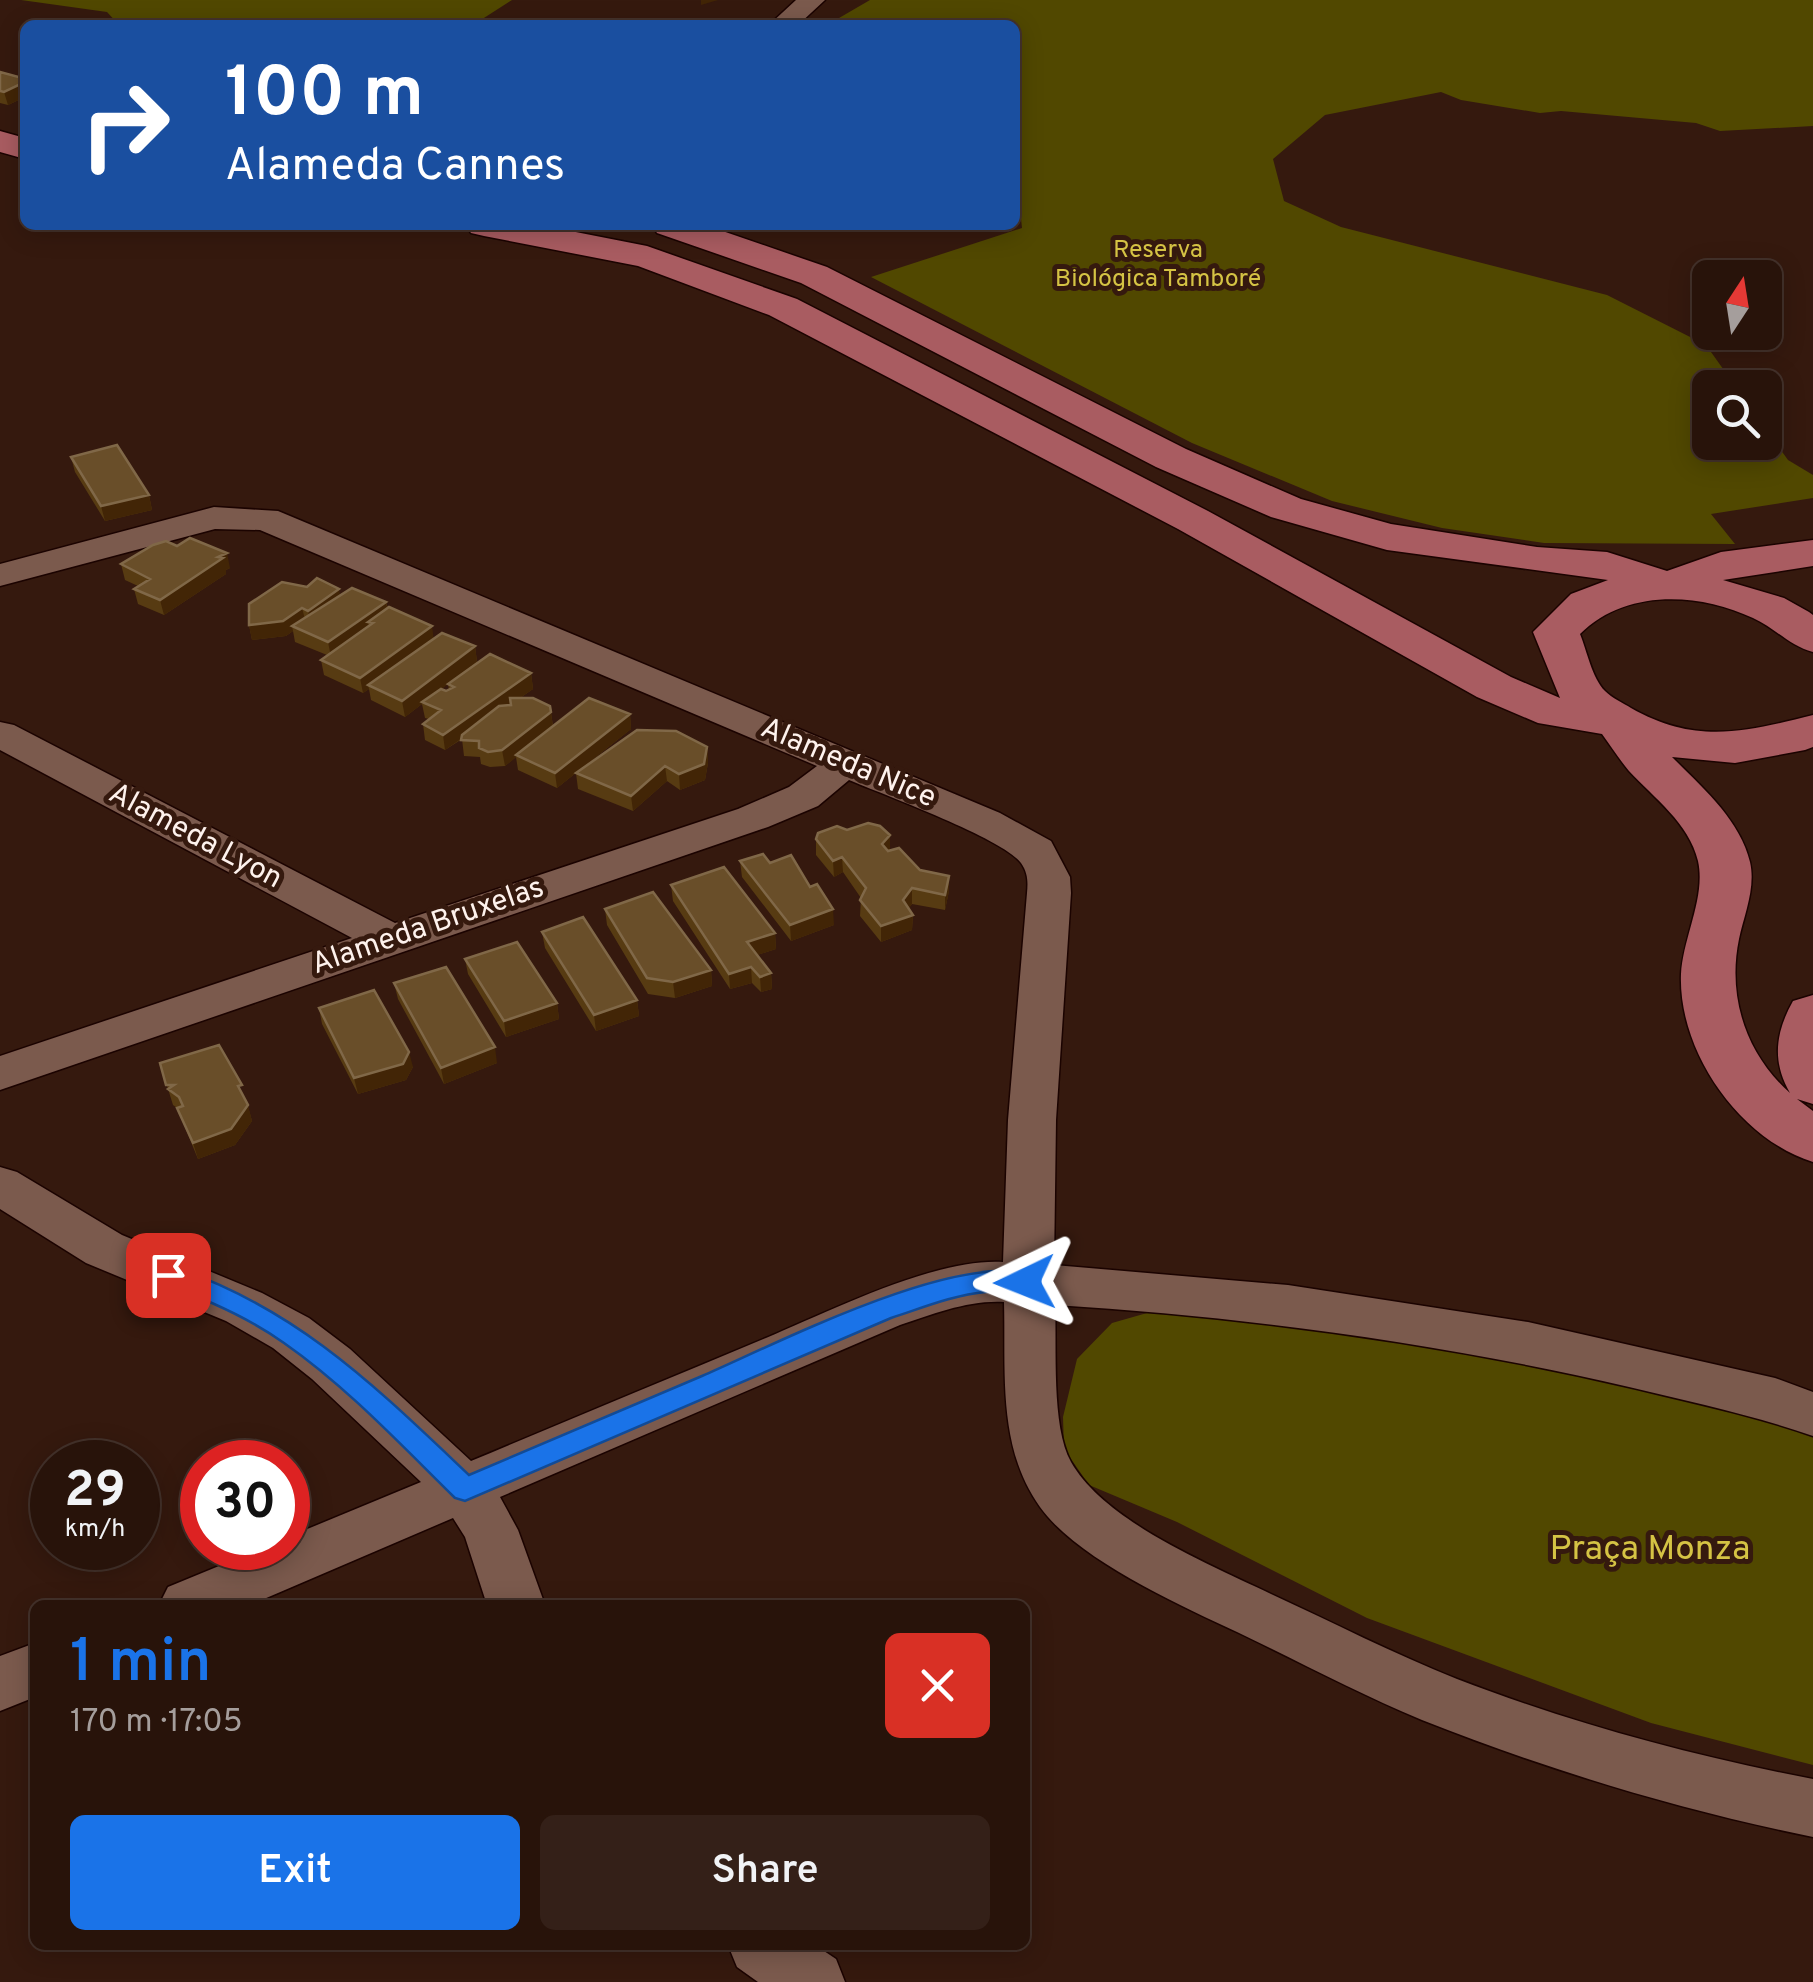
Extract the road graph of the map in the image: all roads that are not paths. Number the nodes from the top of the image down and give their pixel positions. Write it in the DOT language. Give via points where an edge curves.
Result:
graph roads {
  1 [pos="812,0"];
  2 [pos="788,20"];
  3 [pos="509,230"];
  4 [pos="684,230"];
  5 [pos="1813,553"];
  6 [pos="1607,565"];
  7 [pos="1721,566"];
  8 [pos="0,574"];
  9 [pos="1668,586"];
  10 [pos="1813,638"];
  11 [pos="1813,730"];
  12 [pos="0,734"];
  13 [pos="1627,734"];
  14 [pos="843,760"];
  15 [pos="391,940"];
  16 [pos="1813,1015"];
  17 [pos="0,1073"];
  18 [pos="1813,1083"];
  19 [pos="1813,1140"];
  20 [pos="0,1185"];
  21 [pos="1025,1282"];
  22 [pos="1813,1414"];
  23 [pos="465,1489"];
  24 [pos="200,1600"];
  25 [pos="514,1600"];
  26 [pos="30,1671"];
  27 [pos="0,1684"];
  28 [pos="1813,1808"];
  29 [pos="767,1950"];
  30 [pos="813,1982"];
  1 -- 2 [label="street"];
  3 -- 13 [label="main road" via="647,257 783,307 1194,520 1494,687"];
  4 -- 6 [label="main road" via="814,276 1171,458 1286,508 1403,540"];
  5 -- 7 [label="main road"];
  6 -- 7 [label="main road"];
  6 -- 9 [label="main road"];
  7 -- 9 [label="main road"];
  8 -- 14 [label="street, Alameda Nice" via="214,518 256,518"];
  9 -- 10 [label="main road" via="1767,607"];
  9 -- 13 [label="main road" via="1592,602 1556,632 1584,699"];
  11 -- 13 [label="main road" via="1782,744 1729,748"];
  12 -- 15 [label="street, Alameda Lyon"];
  13 -- 19 [label="main road" via="1712,834 1724,864 1708,978 1710,1010 1726,1058 1754,1098"];
  14 -- 15 [label="street, Alameda Bruxelas" via="812,792 753,818"];
  14 -- 21 [label="street, Alameda Nice" via="1020,840 1036,851 1049,877"];
  15 -- 17 [label="street, Alameda Bruxelas"];
  16 -- 18 [label="main road" via="1804,1060"];
  20 -- 23 [label="street" via="104,1248 291,1333"];
  21 -- 22 [label="street" via="1288,1305 1528,1343"];
  21 -- 23 [label="street" via="948,1289 882,1310"];
  21 -- 28 [label="street" via="1035,1432 1045,1470 1067,1501 1120,1540 1202,1588 1452,1704 1622,1762"];
  23 -- 24 [label="street"];
  23 -- 25 [label="street" via="490,1530"];
  26 -- 27 [label="street"];
  29 -- 30 [label="street"];
}
